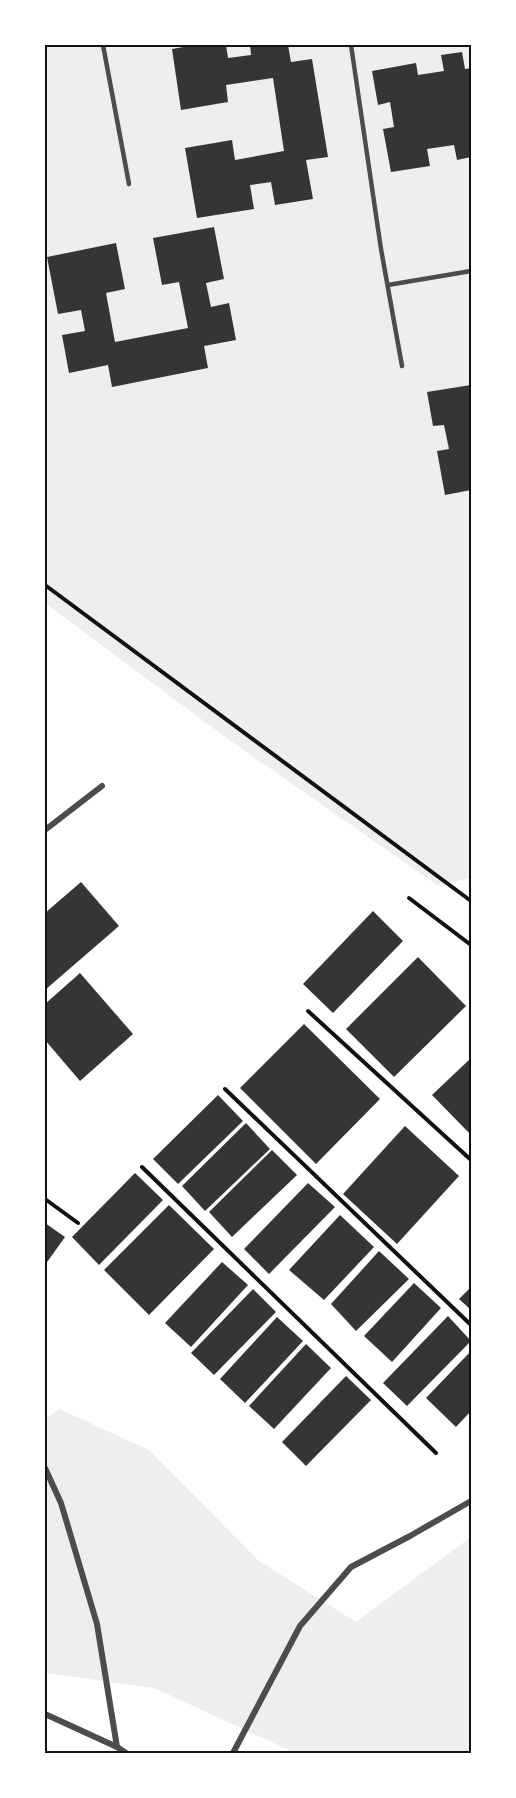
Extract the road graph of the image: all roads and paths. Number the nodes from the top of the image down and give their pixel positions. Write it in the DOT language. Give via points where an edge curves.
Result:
graph roads {
  1 [pos="103,45"];
  2 [pos="351,45"];
  3 [pos="129,184"];
  4 [pos="471,271"];
  5 [pos="388,285"];
  6 [pos="402,366"];
  7 [pos="45,585"];
  8 [pos="102,786"];
  9 [pos="45,830"];
  10 [pos="409,898"];
  11 [pos="471,901"];
  12 [pos="471,945"];
  13 [pos="308,1011"];
  14 [pos="225,1089"];
  15 [pos="471,1160"];
  16 [pos="142,1167"];
  17 [pos="45,1198"];
  18 [pos="78,1223"];
  19 [pos="471,1325"];
  20 [pos="436,1453"];
  21 [pos="45,1468"];
  22 [pos="471,1501"];
  23 [pos="45,1714"];
  24 [pos="117,1747"];
  25 [pos="126,1753"];
  26 [pos="233,1753"];
  1 -- 3 [label="lane"];
  2 -- 5 [label="lane"];
  4 -- 5 [label="lane"];
  5 -- 6 [label="lane"];
  7 -- 11 [label="path"];
  8 -- 9 [label="street"];
  10 -- 12 [label="path"];
  13 -- 15 [label="path"];
  14 -- 19 [label="path"];
  16 -- 20 [label="path"];
  17 -- 18 [label="path"];
  21 -- 24 [label="street" via="61,1503 98,1624"];
  22 -- 26 [label="street" via="351,1567 300,1626"];
  23 -- 24 [label="street"];
  24 -- 25 [label="street"];
}
